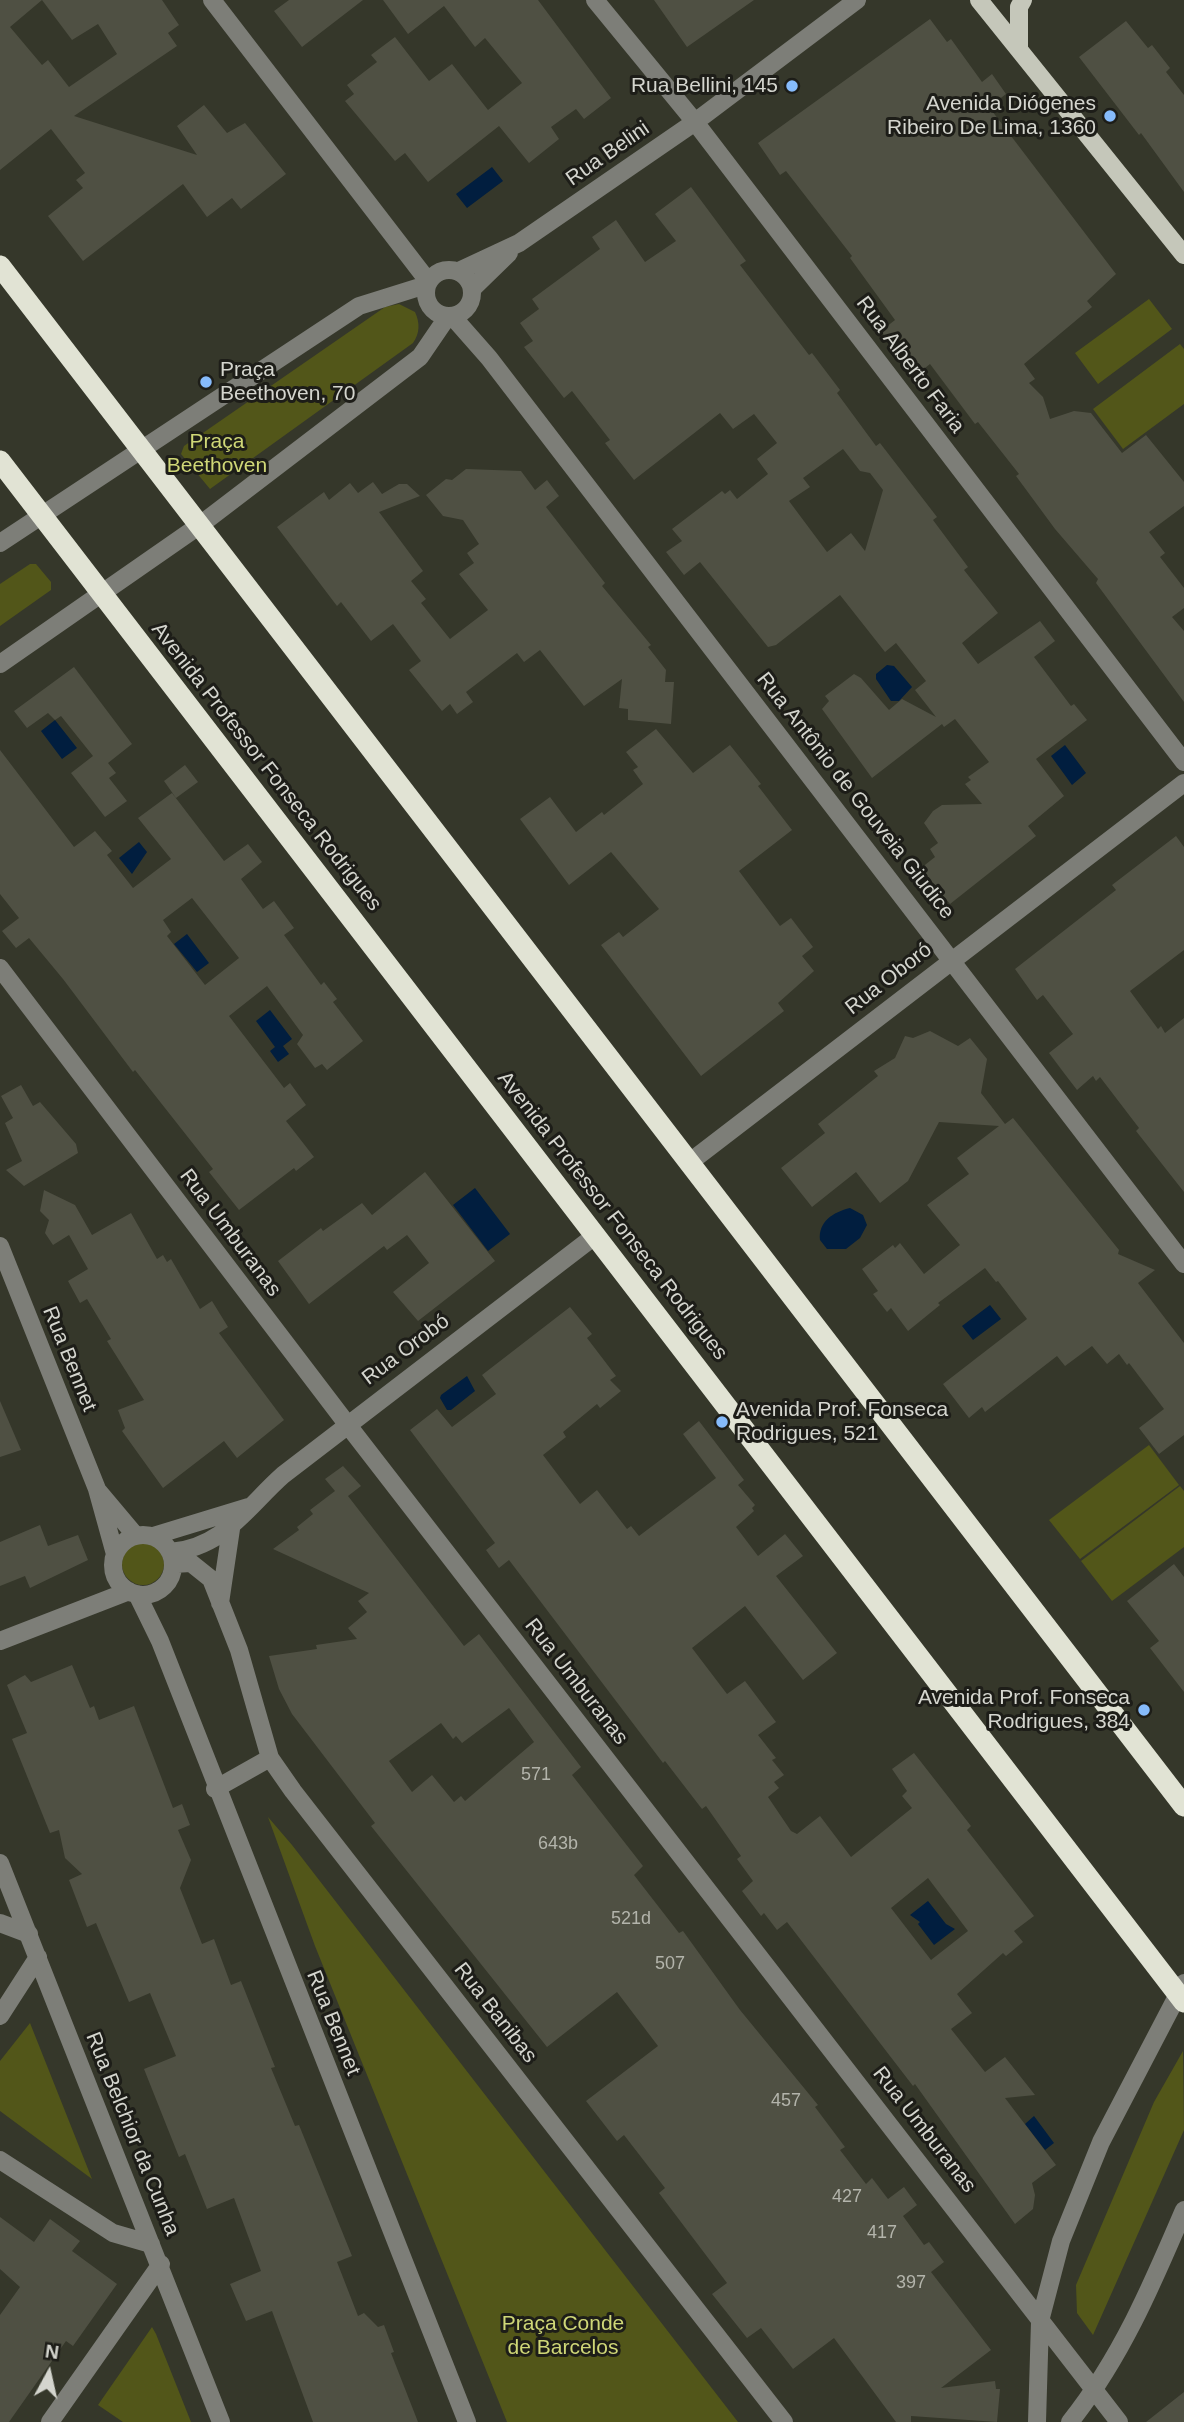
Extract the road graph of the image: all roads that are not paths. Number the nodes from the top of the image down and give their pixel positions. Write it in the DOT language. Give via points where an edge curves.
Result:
graph roads {
  1 [pos="212,0"];
  2 [pos="595,0"];
  3 [pos="857,0"];
  4 [pos="979,0"];
  5 [pos="1023,0"];
  6 [pos="1019,50"];
  7 [pos="695,122"];
  8 [pos="519,243"];
  9 [pos="1184,254"];
  10 [pos="0,266"];
  11 [pos="459,271"];
  12 [pos="431,279"];
  13 [pos="470,297"];
  14 [pos="450,316"];
  15 [pos="489,358"];
  16 [pos="141,449"];
  17 [pos="0,461"];
  18 [pos="41,515"];
  19 [pos="200,525"];
  20 [pos="0,543"];
  21 [pos="102,594"];
  22 [pos="0,664"];
  23 [pos="1184,762"];
  24 [pos="1184,783"];
  25 [pos="952,959"];
  26 [pos="0,968"];
  27 [pos="690,1162"];
  28 [pos="596,1235"];
  29 [pos="0,1246"];
  30 [pos="1184,1264"];
  31 [pos="347,1424"];
  32 [pos="97,1489"];
  33 [pos="248,1507"];
  34 [pos="231,1529"];
  35 [pos="145,1536"];
  36 [pos="171,1558"];
  37 [pos="113,1559"];
  38 [pos="164,1585"];
  39 [pos="133,1593"];
  40 [pos="219,1606"];
  41 [pos="71,1611"];
  42 [pos="160,1641"];
  43 [pos="0,1642"];
  44 [pos="270,1758"];
  45 [pos="215,1789"];
  46 [pos="1184,1805"];
  47 [pos="0,1863"];
  48 [pos="0,1923"];
  49 [pos="29,1934"];
  50 [pos="38,1957"];
  51 [pos="1182,1993"];
  52 [pos="0,2016"];
  53 [pos="0,2160"];
  54 [pos="1184,2210"];
  55 [pos="151,2244"];
  56 [pos="160,2264"];
  57 [pos="1040,2321"];
  58 [pos="1095,2391"];
  59 [pos="60,2418"];
  60 [pos="221,2422"];
  61 [pos="467,2422"];
  62 [pos="784,2422"];
  63 [pos="1037,2422"];
  64 [pos="1070,2422"];
  65 [pos="1119,2422"];
  1 -- 12 [label="street" via="399,246"];
  2 -- 7 [label="street, Rua Alberto Faria"];
  3 -- 7 [label="street, Rua Belini"];
  4 -- 6 [label="main road"];
  5 -- 6 [label="main road"];
  6 -- 9 [label="main road"];
  7 -- 8 [label="street, Rua Belini"];
  7 -- 23 [label="street, Rua Alberto Faria"];
  8 -- 11 [label="street, Rua Belini"];
  8 -- 13 [label="street, Rua Belini"];
  10 -- 16 [label="highway"];
  11 -- 12 [label="street"];
  11 -- 13 [label="street" via="470,281"];
  12 -- 14 [label="street" via="427,303"];
  12 -- 16 [label="street" via="359,306"];
  13 -- 14 [label="street"];
  13 -- 15 [label="street, Rua Antônio de Gouveia Giudice"];
  14 -- 15 [label="street, Rua Antônio de Gouveia Giudice"];
  14 -- 19 [label="street" via="420,357"];
  15 -- 25 [label="street, Rua Antônio de Gouveia Giudice"];
  16 -- 18 [label="street"];
  16 -- 19 [label="highway"];
  17 -- 18 [label="highway, Avenida Professor Fonseca Rodrigues"];
  18 -- 20 [label="street"];
  18 -- 21 [label="highway, Avenida Professor Fonseca Rodrigues"];
  19 -- 21 [label="street"];
  19 -- 27 [label="highway"];
  21 -- 22 [label="street"];
  21 -- 28 [label="highway, Avenida Professor Fonseca Rodrigues"];
  24 -- 25 [label="street, Rua Oboró"];
  25 -- 27 [label="street, Rua Oboró"];
  25 -- 30 [label="street, Rua Antônio de Gouveia Giudice"];
  26 -- 31 [label="street, Rua Umburanas"];
  27 -- 46 [label="highway"];
  28 -- 31 [label="street, Rua Orobó"];
  28 -- 51 [label="highway, Avenida Professor Fonseca Rodrigues"];
  29 -- 32 [label="street, Rua Bennet"];
  31 -- 33 [label="street, Rua Orobó"];
  31 -- 57 [label="street, Rua Umburanas"];
  32 -- 35 [label="street, Rua Bennet"];
  32 -- 37 [label="street, Rua Bennet"];
  33 -- 34 [label="street, Rua Orobó"];
  33 -- 35 [label="street, Rua Orobó"];
  34 -- 36 [label="street, Rua Orobó"];
  34 -- 40 [label="street"];
  35 -- 36 [label="street"];
  35 -- 37 [label="street" via="127,1539"];
  36 -- 38 [label="street"];
  36 -- 40 [label="street, Rua Banibas" via="208,1574"];
  37 -- 39 [label="street" via="120,1585"];
  37 -- 41 [label="street" via="96,1593"];
  38 -- 39 [label="street" via="147,1594"];
  38 -- 42 [label="street, Rua Bennet"];
  39 -- 41 [label="street"];
  39 -- 42 [label="street, Rua Bennet"];
  40 -- 44 [label="street, Rua Banibas" via="239,1650"];
  41 -- 43 [label="street"];
  42 -- 45 [label="street, Rua Bennet"];
  44 -- 45 [label="street"];
  44 -- 62 [label="street, Rua Banibas"];
  45 -- 61 [label="street, Rua Bennet"];
  47 -- 49 [label="street, Rua Belchior da Cunha"];
  48 -- 49 [label="street"];
  49 -- 50 [label="street, Rua Belchior da Cunha"];
  50 -- 52 [label="street"];
  50 -- 55 [label="street, Rua Belchior da Cunha"];
  51 -- 57 [label="street" via="1101,2142 1061,2241"];
  53 -- 55 [label="street" via="113,2233"];
  54 -- 58 [label="street" via="1135,2324"];
  55 -- 56 [label="street, Rua Belchior da Cunha"];
  56 -- 59 [label="street"];
  56 -- 60 [label="street, Rua Belchior da Cunha"];
  57 -- 58 [label="street, Rua Umburanas"];
  57 -- 63 [label="street"];
  58 -- 64 [label="street"];
  58 -- 65 [label="street, Rua Umburanas"];
}
